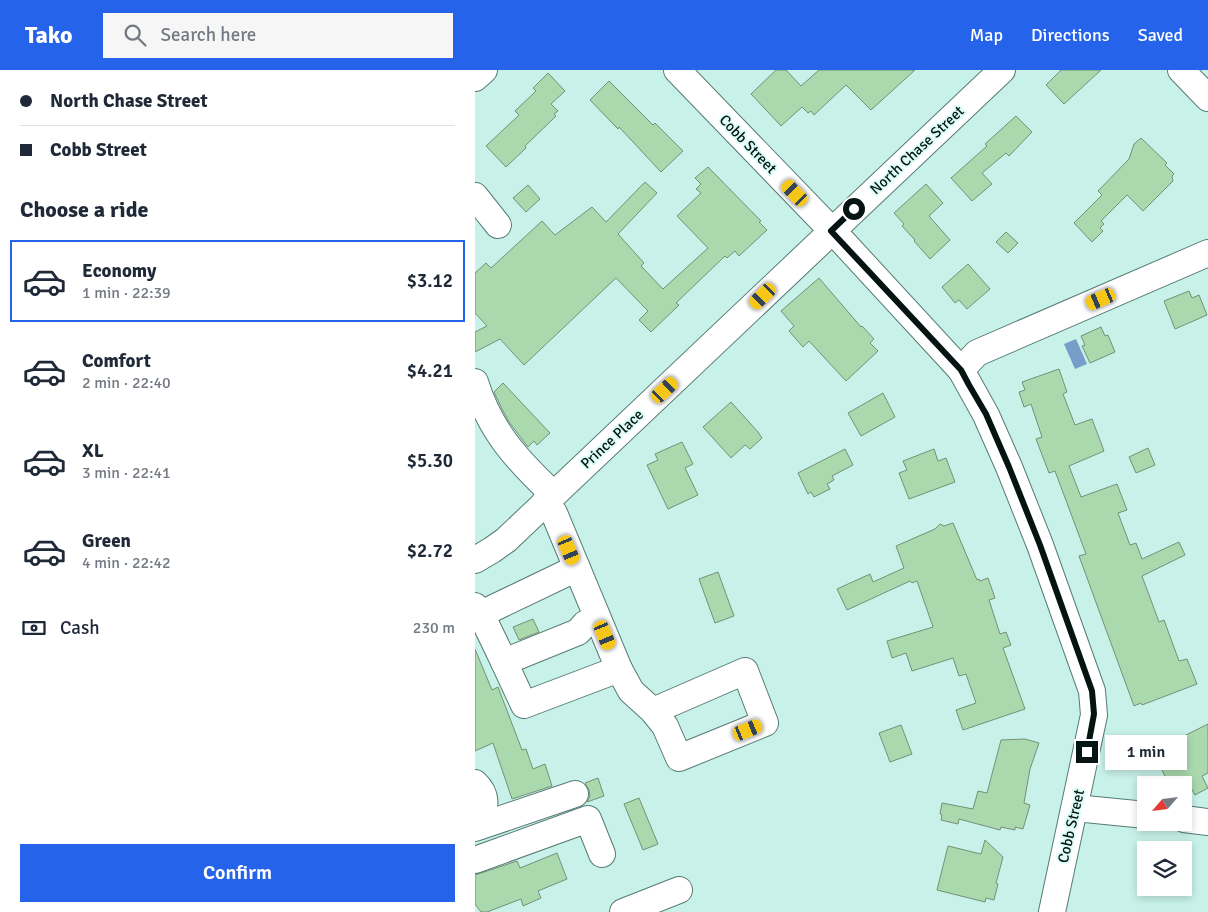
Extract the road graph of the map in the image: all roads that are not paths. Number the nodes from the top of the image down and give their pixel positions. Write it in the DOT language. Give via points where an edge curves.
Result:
graph roads {
  1 [pos="483,70"];
  2 [pos="677,70"];
  3 [pos="1002,70"];
  4 [pos="1181,70"];
  5 [pos="475,78"];
  6 [pos="1208,98"];
  7 [pos="475,196"];
  8 [pos="498,225"];
  9 [pos="831,231"];
  10 [pos="1208,253"];
  11 [pos="961,370"];
  12 [pos="475,382"];
  13 [pos="549,498"];
  14 [pos="475,560"];
  15 [pos="577,568"];
  16 [pos="478,610"];
  17 [pos="597,618"];
  18 [pos="504,662"];
  19 [pos="619,669"];
  20 [pos="653,711"];
  21 [pos="475,783"];
  22 [pos="575,794"];
  23 [pos="1075,808"];
  24 [pos="1137,814"];
  25 [pos="475,817"];
  26 [pos="1193,820"];
  27 [pos="1208,822"];
  28 [pos="475,828"];
  29 [pos="601,854"];
  30 [pos="475,860"];
  31 [pos="679,890"];
  32 [pos="623,912"];
  33 [pos="1052,912"];
  1 -- 5 [label="street"];
  2 -- 9 [label="street, Cobb Street"];
  3 -- 9 [label="street, North Chase Street"];
  4 -- 6 [label="street"];
  7 -- 8 [label="street"];
  9 -- 11 [label="street, Cobb Street"];
  9 -- 13 [label="street, Prince Place"];
  10 -- 11 [label="street" via="977,353"];
  11 -- 23 [label="street, Cobb Street" via="986,414 1009,467 1092,691 1094,714"];
  12 -- 13 [label="street" via="507,447"];
  13 -- 14 [label="street, Prince Place" via="506,540"];
  13 -- 15 [label="street"];
  15 -- 16 [label="street"];
  15 -- 17 [label="street"];
  16 -- 18 [label="street"];
  17 -- 18 [label="street" via="578,632"];
  17 -- 19 [label="street"];
  18 -- 19 [label="street" via="524,705"];
  19 -- 20 [label="street" via="631,691"];
  21 -- 25 [label="street" via="483,791 485,804"];
  22 -- 28 [label="street"];
  23 -- 24 [label="street"];
  23 -- 33 [label="street, Cobb Street"];
  26 -- 27 [label="street"];
  29 -- 30 [label="street" via="588,819"];
  31 -- 32 [label="street"];
}
